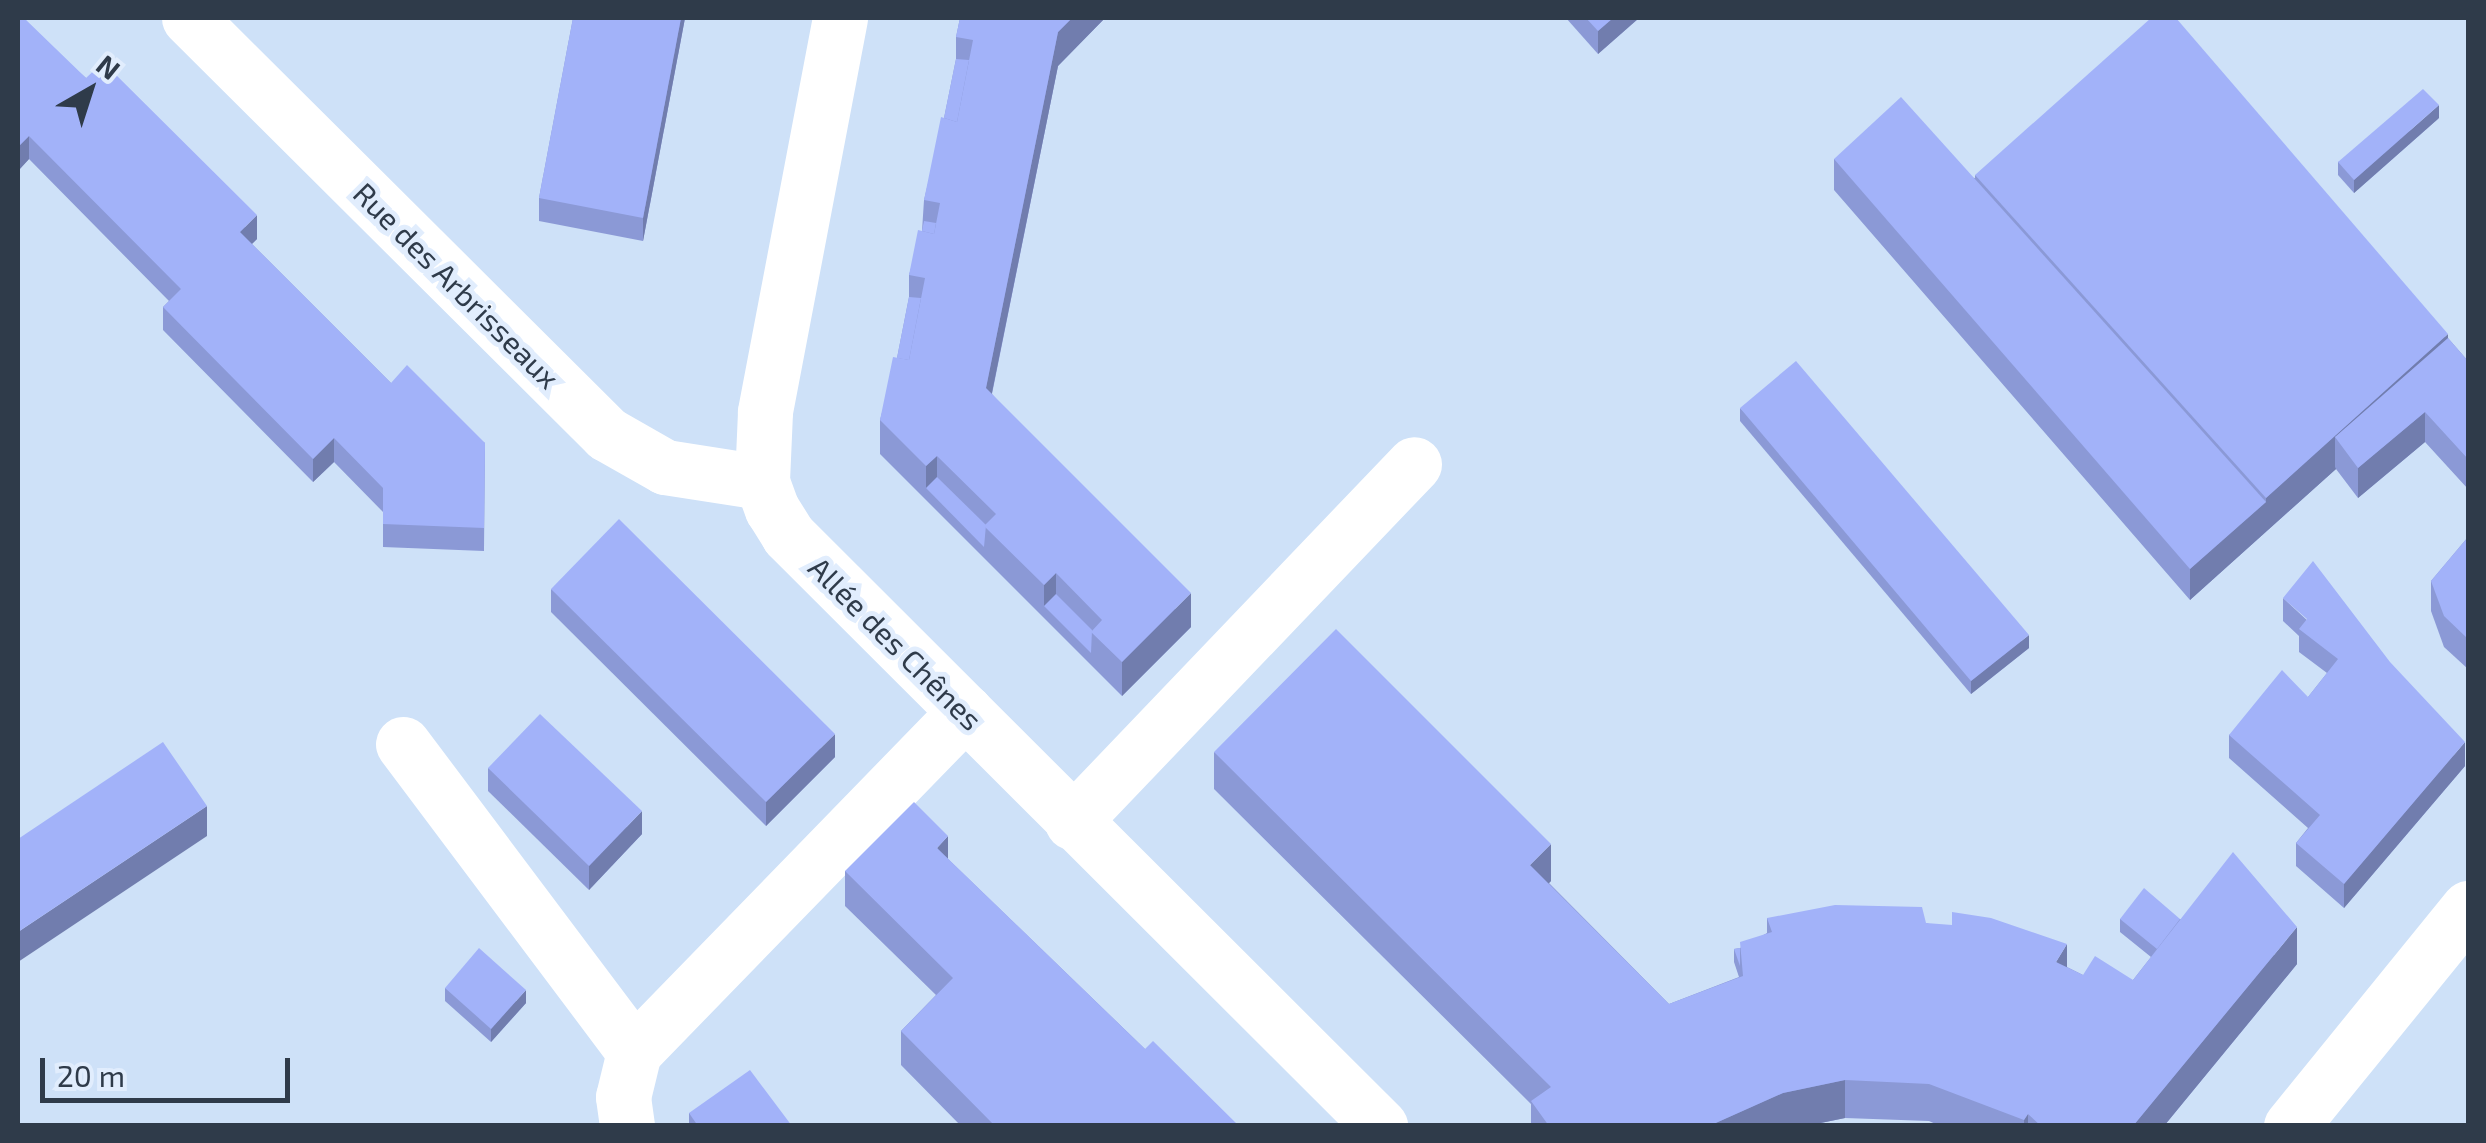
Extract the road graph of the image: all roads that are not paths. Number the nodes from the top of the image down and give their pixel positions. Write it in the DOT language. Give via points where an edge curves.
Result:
graph roads {
  1 [pos="190,18"];
  2 [pos="840,18"];
  3 [pos="1414,464"];
  4 [pos="762,482"];
  5 [pos="965,712"];
  6 [pos="403,744"];
  7 [pos="1072,822"];
  8 [pos="2468,908"];
  9 [pos="634,1052"];
  10 [pos="627,1126"];
  11 [pos="1380,1126"];
  12 [pos="2292,1126"];
  1 -- 4 [label="street, Rue des Arbrisseaux" via="606,434 664,467"];
  2 -- 4 [label="street, Allée des Chênes" via="765,412"];
  3 -- 7 [label="street"];
  4 -- 5 [label="street, Allée des Chênes" via="788,535"];
  5 -- 7 [label="street, Allée des Chênes"];
  5 -- 9 [label="street"];
  6 -- 9 [label="street"];
  7 -- 11 [label="street, Allée des Chênes"];
  8 -- 12 [label="street"];
  9 -- 10 [label="street" via="624,1097"];
}
